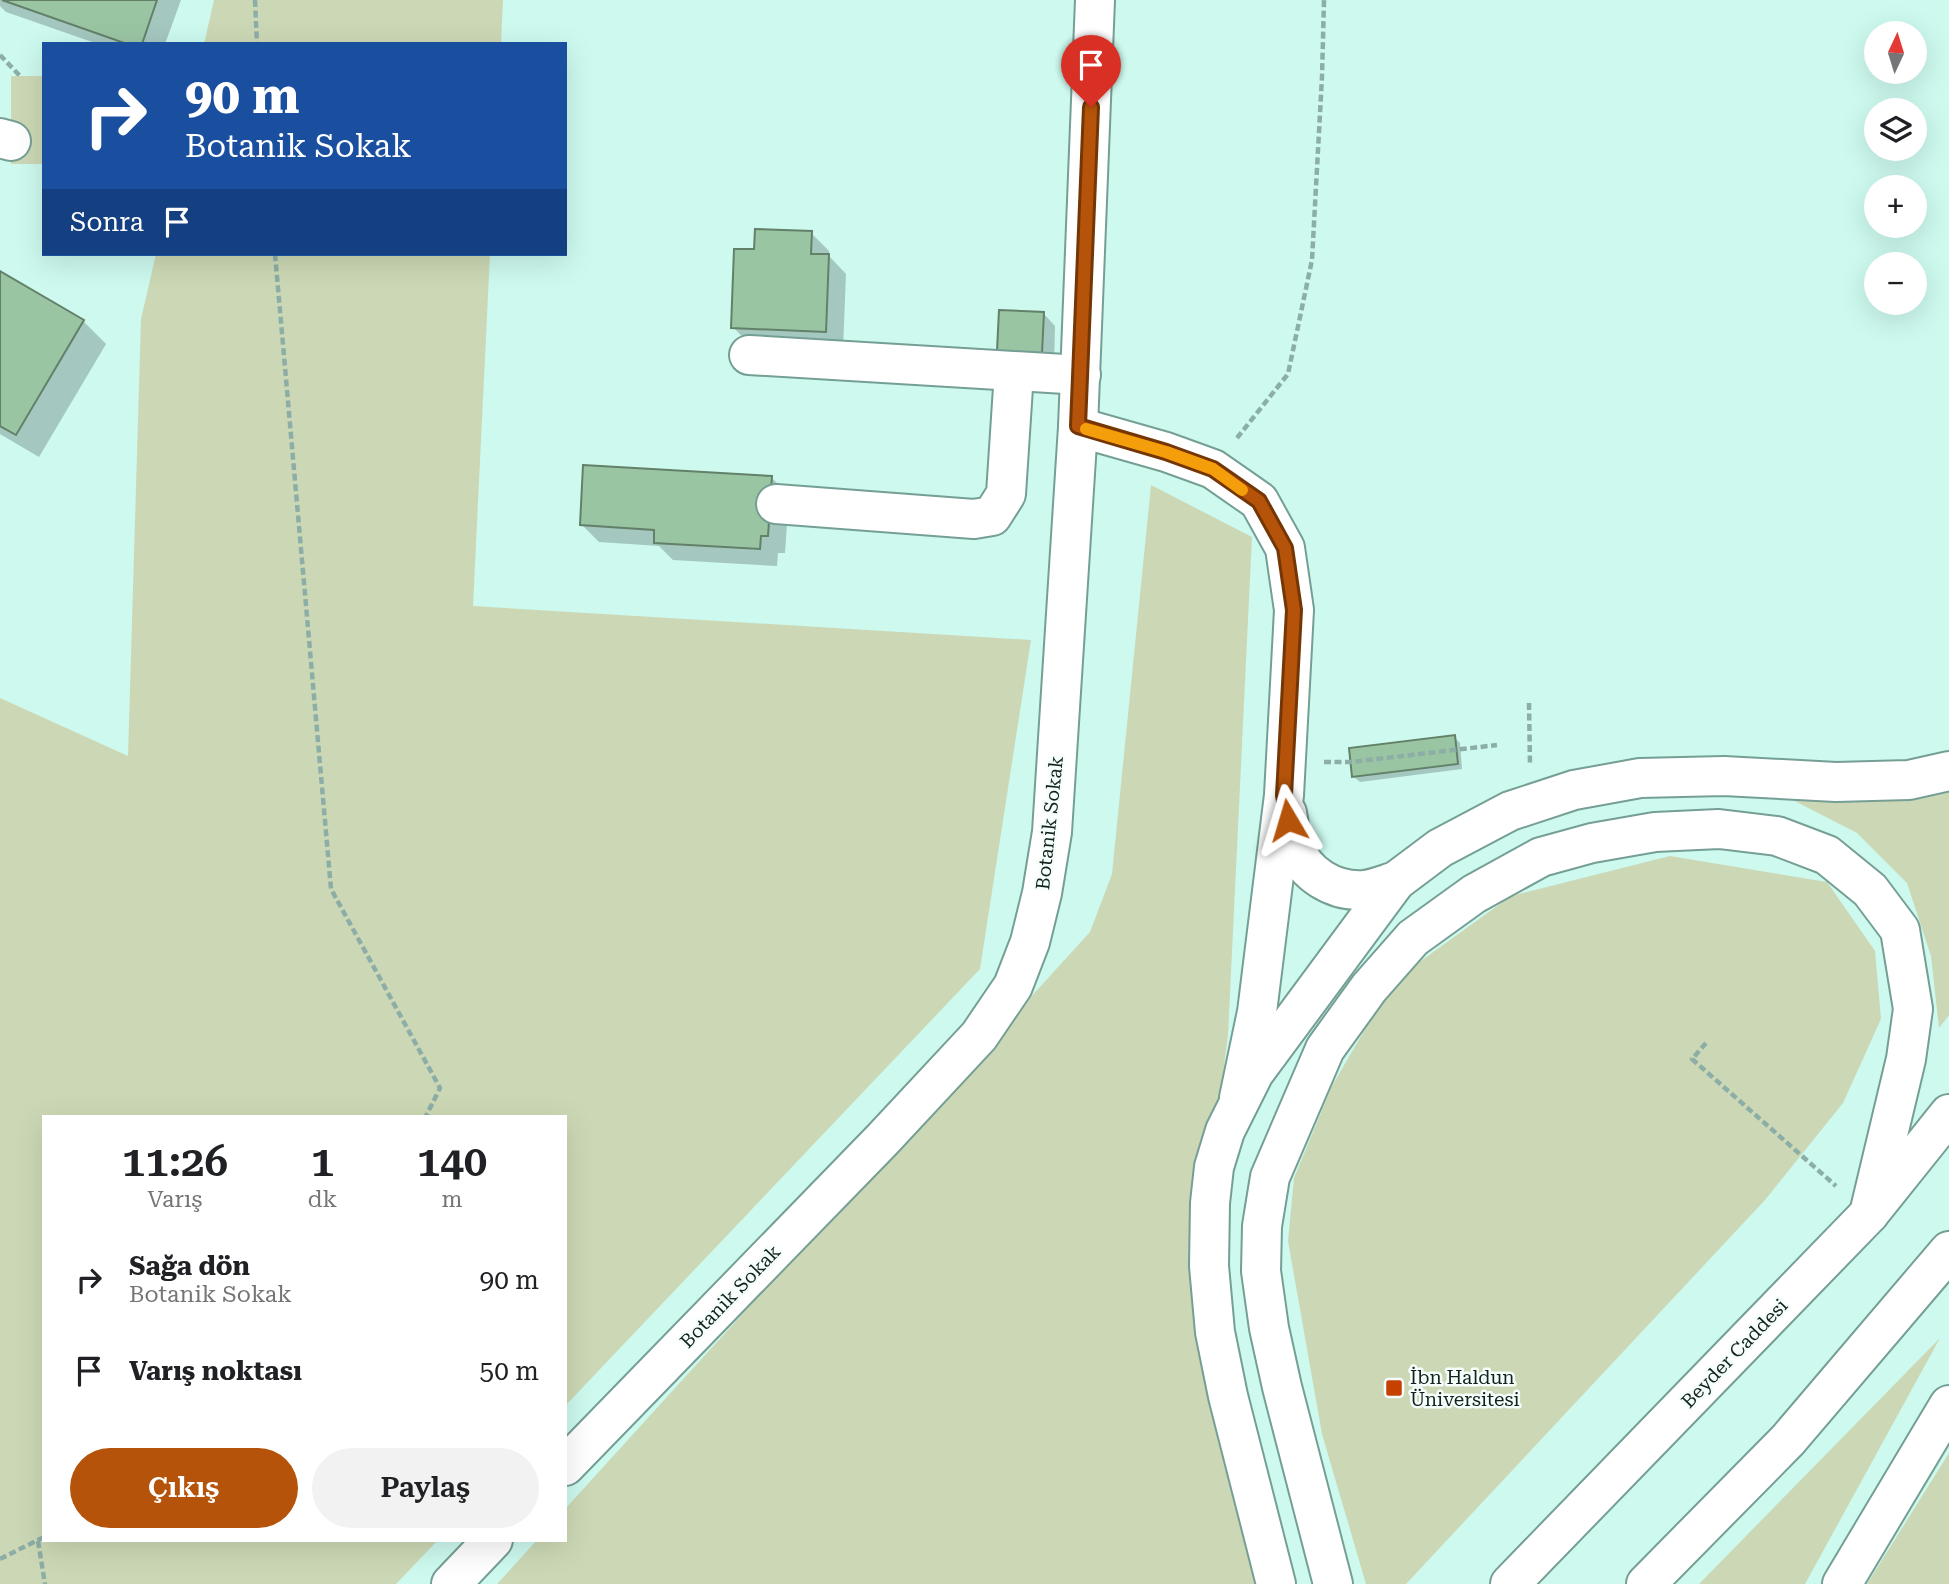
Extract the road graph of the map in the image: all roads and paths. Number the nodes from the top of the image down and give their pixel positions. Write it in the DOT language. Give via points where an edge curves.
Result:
graph roads {
  1 [pos="255,0"];
  2 [pos="1096,0"];
  3 [pos="1324,0"];
  4 [pos="257,42"];
  5 [pos="0,55"];
  6 [pos="20,76"];
  7 [pos="275,256"];
  8 [pos="749,355"];
  9 [pos="1014,372"];
  10 [pos="1080,375"];
  11 [pos="1078,426"];
  12 [pos="1213,469"];
  13 [pos="776,504"];
  14 [pos="1529,703"];
  15 [pos="1497,745"];
  16 [pos="1351,762"];
  17 [pos="1949,771"];
  18 [pos="1284,795"];
  19 [pos="1530,805"];
  20 [pos="1396,881"];
  21 [pos="1706,1043"];
  22 [pos="1237,1107"];
  23 [pos="1949,1114"];
  24 [pos="426,1115"];
  25 [pos="1869,1214"];
  26 [pos="1949,1251"];
  27 [pos="1949,1405"];
  28 [pos="567,1464"];
  29 [pos="41,1539"];
  30 [pos="491,1542"];
  31 [pos="0,1559"];
  32 [pos="1523,1570"];
  33 [pos="45,1584"];
  34 [pos="451,1584"];
  35 [pos="1276,1584"];
  36 [pos="1333,1584"];
  37 [pos="1646,1584"];
  38 [pos="1842,1584"];
  1 -- 4 [label="path"];
  2 -- 10 [label="main road, Botanik Sokak"];
  3 -- 12 [label="path" via="1312,260 1288,374"];
  5 -- 6 [label="path"];
  7 -- 24 [label="path" via="331,889 440,1088"];
  8 -- 9 [label="main road"];
  9 -- 10 [label="main road"];
  9 -- 13 [label="main road" via="1006,494 992,516 974,519"];
  10 -- 11 [label="main road, Botanik Sokak"];
  11 -- 12 [label="main road"];
  11 -- 28 [label="main road, Botanik Sokak" via="1052,832 1030,943 1013,986 970,1045 883,1139"];
  12 -- 18 [label="main road" via="1259,501 1285,548 1294,610"];
  14 -- 19 [label="path"];
  15 -- 16 [label="path"];
  17 -- 19 [label="main road" via="1909,780 1836,782 1724,776 1640,778 1574,790"];
  18 -- 20 [label="main road" via="1293,844 1320,880 1342,889 1366,890"];
  18 -- 22 [label="main road" via="1257,1012"];
  19 -- 20 [label="main road" via="1440,848"];
  20 -- 22 [label="main road" via="1254,1073"];
  21 -- 25 [label="path" via="1692,1059"];
  22 -- 35 [label="main road" via="1214,1167 1209,1266 1215,1332 1228,1396"];
  23 -- 25 [label="main road, Beyder Caddesi"];
  25 -- 32 [label="main road, Beyder Caddesi"];
  25 -- 36 [label="main road" via="1906,1059 1913,1009 1900,930 1870,890 1827,855 1777,836 1719,829 1655,832 1541,857 1474,894 1413,938 1325,1049 1270,1177 1261,1271 1269,1328"];
  26 -- 37 [label="main road" via="1788,1440"];
  27 -- 38 [label="main road"];
  29 -- 31 [label="path"];
  29 -- 33 [label="path"];
  30 -- 34 [label="main road"];
}
